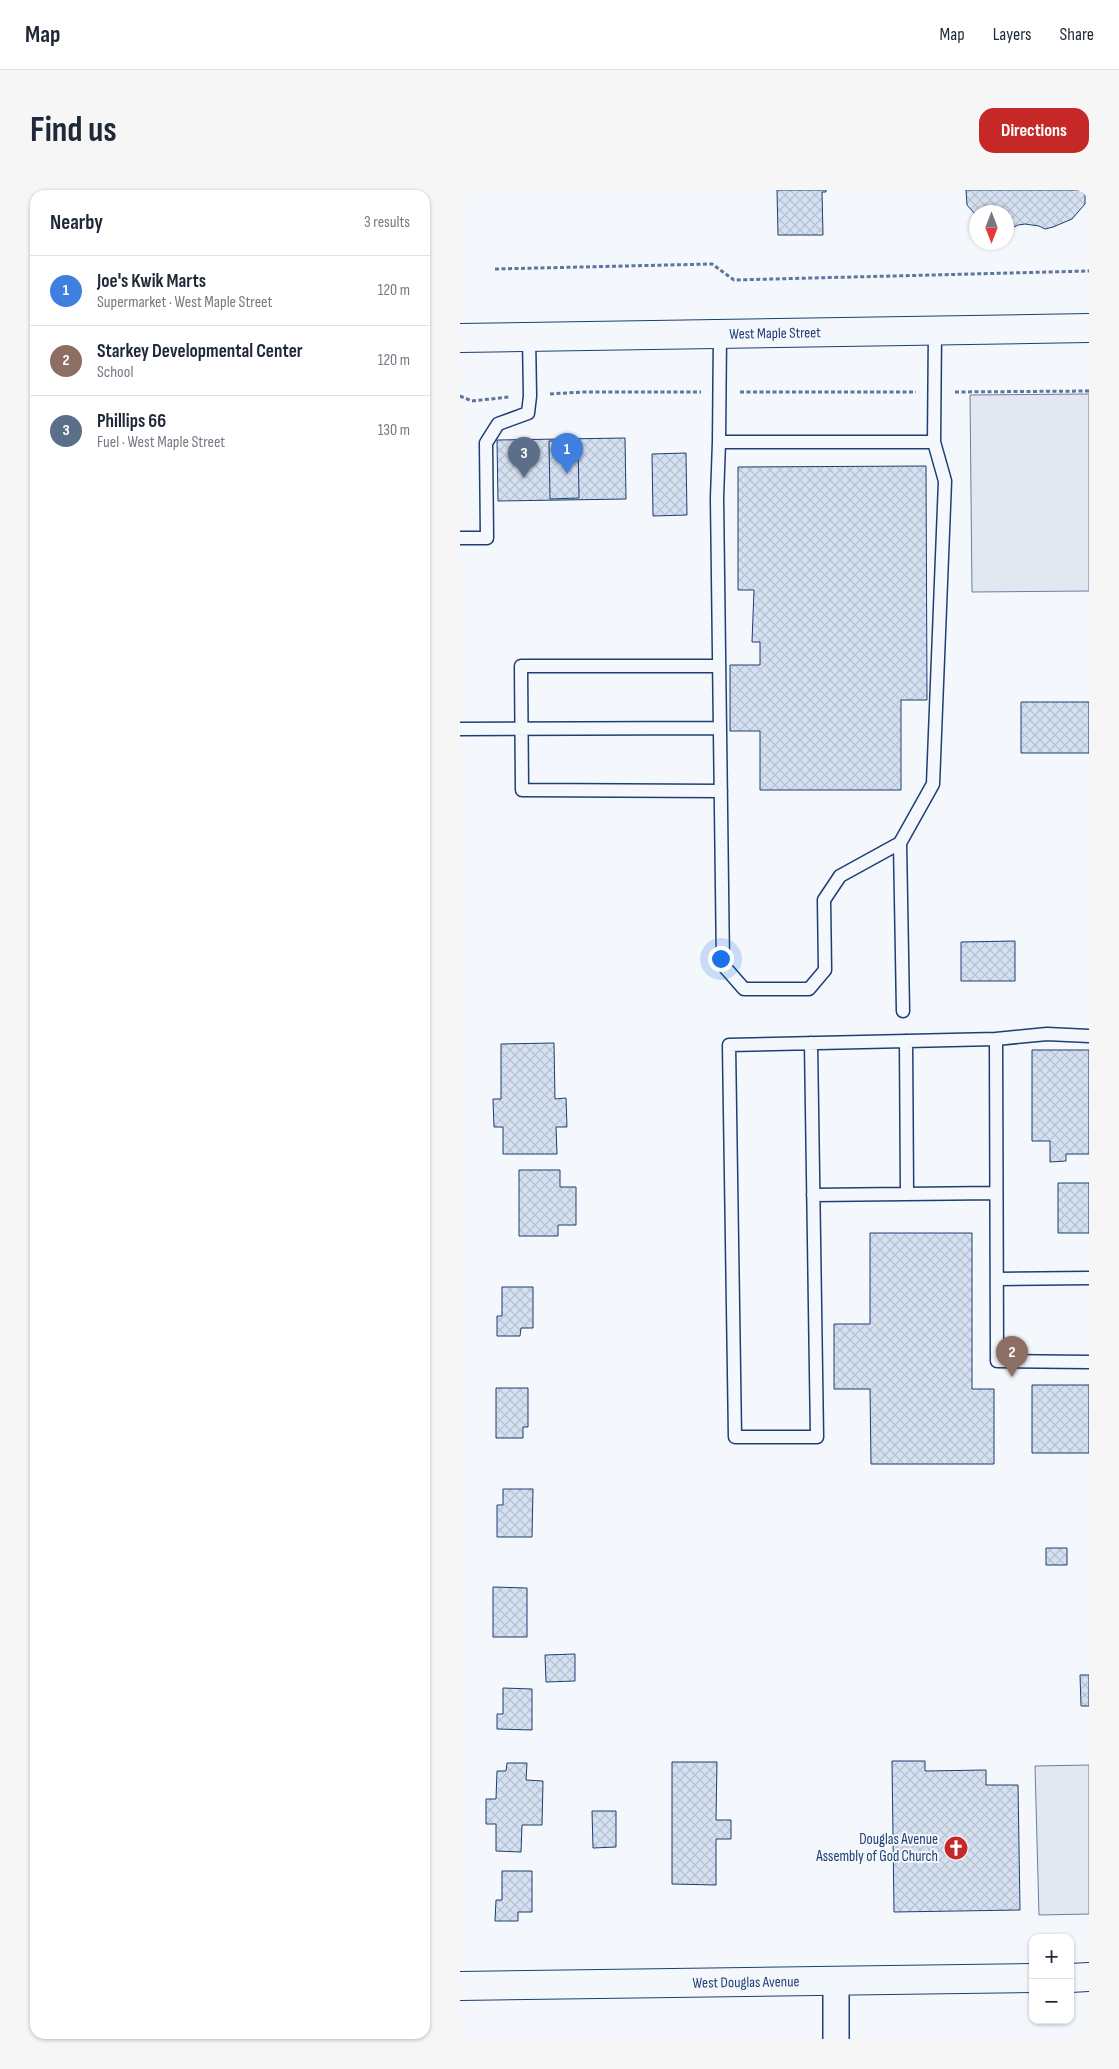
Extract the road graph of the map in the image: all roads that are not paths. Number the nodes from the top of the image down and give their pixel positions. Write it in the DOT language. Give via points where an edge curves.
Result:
graph roads {
  1 [pos="1089,328"];
  2 [pos="935,331"];
  3 [pos="720,335"];
  4 [pos="530,337"];
  5 [pos="460,338"];
  6 [pos="719,442"];
  7 [pos="934,442"];
  8 [pos="460,538"];
  9 [pos="719,666"];
  10 [pos="720,728"];
  11 [pos="460,729"];
  12 [pos="522,729"];
  13 [pos="721,792"];
  14 [pos="900,843"];
  15 [pos="903,1012"];
  16 [pos="1089,1036"];
  17 [pos="996,1039"];
  18 [pos="906,1041"];
  19 [pos="811,1043"];
  20 [pos="996,1193"];
  21 [pos="813,1194"];
  22 [pos="907,1194"];
  23 [pos="1089,1278"];
  24 [pos="997,1279"];
  25 [pos="1089,1362"];
  26 [pos="1029,1978"];
  27 [pos="1074,1978"];
  28 [pos="1089,1978"];
  29 [pos="836,1981"];
  30 [pos="460,1986"];
  31 [pos="836,2039"];
  1 -- 2 [label="main road, West Maple Street"];
  2 -- 3 [label="main road, West Maple Street"];
  2 -- 7 [label="lane"];
  3 -- 4 [label="main road, West Maple Street"];
  3 -- 6 [label="lane"];
  4 -- 5 [label="main road, West Maple Street"];
  4 -- 8 [label="lane" via="528,413 498,424 486,443 488,538"];
  6 -- 7 [label="lane"];
  6 -- 9 [label="lane"];
  7 -- 14 [label="lane" via="945,481 933,784"];
  9 -- 10 [label="lane"];
  9 -- 12 [label="lane" via="521,666"];
  10 -- 12 [label="lane"];
  10 -- 13 [label="lane"];
  11 -- 12 [label="lane"];
  12 -- 13 [label="lane" via="522,790"];
  13 -- 14 [label="lane" via="723,964 744,989 808,989 825,970 824,900 829,892 840,876"];
  14 -- 15 [label="lane"];
  16 -- 17 [label="lane" via="1047,1034"];
  17 -- 18 [label="lane"];
  17 -- 20 [label="lane"];
  18 -- 19 [label="lane"];
  18 -- 22 [label="lane"];
  19 -- 21 [label="lane"];
  19 -- 21 [label="lane" via="729,1045 735,1437 817,1437"];
  20 -- 22 [label="lane"];
  20 -- 24 [label="lane"];
  21 -- 22 [label="lane"];
  23 -- 24 [label="lane"];
  24 -- 25 [label="lane" via="997,1361"];
  26 -- 29 [label="main road, West Douglas Avenue"];
  27 -- 28 [label="main road"];
  29 -- 30 [label="main road, West Douglas Avenue"];
  29 -- 31 [label="street"];
}
